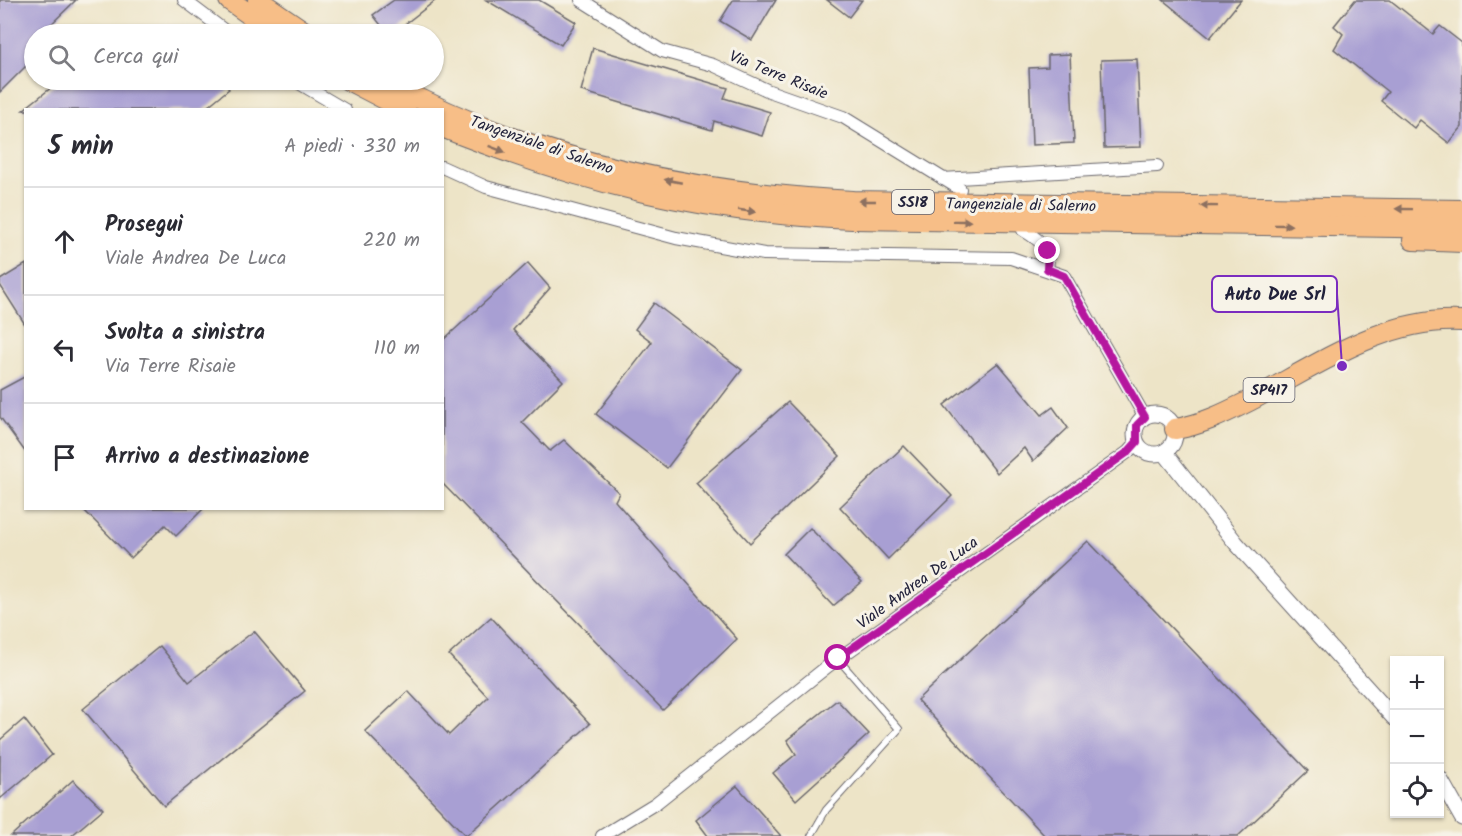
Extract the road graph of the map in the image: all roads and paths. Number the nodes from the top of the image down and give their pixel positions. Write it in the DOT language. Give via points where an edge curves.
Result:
graph roads {
  1 [pos="184,0"];
  2 [pos="229,0"];
  3 [pos="258,0"];
  4 [pos="581,0"];
  5 [pos="216,24"];
  6 [pos="263,24"];
  7 [pos="293,24"];
  8 [pos="311,90"];
  9 [pos="367,90"];
  10 [pos="405,90"];
  11 [pos="342,108"];
  12 [pos="401,108"];
  13 [pos="443,108"];
  14 [pos="444,108"];
  15 [pos="444,128"];
  16 [pos="1157,166"];
  17 [pos="444,168"];
  18 [pos="943,179"];
  19 [pos="960,189"];
  20 [pos="1462,210"];
  21 [pos="1313,225"];
  22 [pos="1462,228"];
  23 [pos="1023,230"];
  24 [pos="1462,242"];
  25 [pos="1047,269"];
  26 [pos="1462,321"];
  27 [pos="1145,417"];
  28 [pos="1175,429"];
  29 [pos="1137,442"];
  30 [pos="1164,452"];
  31 [pos="838,658"];
  32 [pos="1390,712"];
  33 [pos="1444,786"];
  34 [pos="1462,818"];
  35 [pos="602,836"];
  36 [pos="811,836"];
  1 -- 5 [label="street"];
  2 -- 6 [label="highway"];
  3 -- 7 [label="highway"];
  4 -- 18 [label="street, Via Terre Risaie" via="662,51 713,65 769,91 843,117"];
  8 -- 11 [label="street"];
  9 -- 12 [label="highway"];
  13 -- 10 [label="highway, Tangenziale di Salerno / SS18, one-way"];
  20 -- 14 [label="highway, Tangenziale di Salerno / SS18, one-way" via="853,201 763,196 638,174 553,151"];
  15 -- 21 [label="highway, Tangenziale di Salerno / SS18, one-way" via="522,159 613,186 761,213 852,219"];
  16 -- 18 [label="street"];
  17 -- 25 [label="street" via="486,187 590,215 676,238 764,254 1011,258"];
  18 -- 19 [label="street, Via Terre Risaie"];
  21 -- 22 [label="highway, Tangenziale di Salerno / SS18"];
  21 -- 24 [label="highway" via="1334,234"];
  23 -- 25 [label="street" via="1042,242 1048,251"];
  25 -- 27 [label="street" via="1064,276"];
  26 -- 28 [label="highway, SP417" via="1427,322 1377,335 1220,416"];
  27 -- 28 [label="street" via="1163,415"];
  27 -- 29 [label="street" via="1137,425"];
  28 -- 30 [label="street" via="1173,442"];
  29 -- 30 [label="street" via="1146,451"];
  29 -- 31 [label="street, Viale Andrea De Luca"];
  30 -- 32 [label="street" via="1236,543"];
  31 -- 35 [label="street, Viale Andrea De Luca" via="656,803"];
  31 -- 36 [label="lane" via="898,729 826,810"];
  33 -- 34 [label="street"];
}
